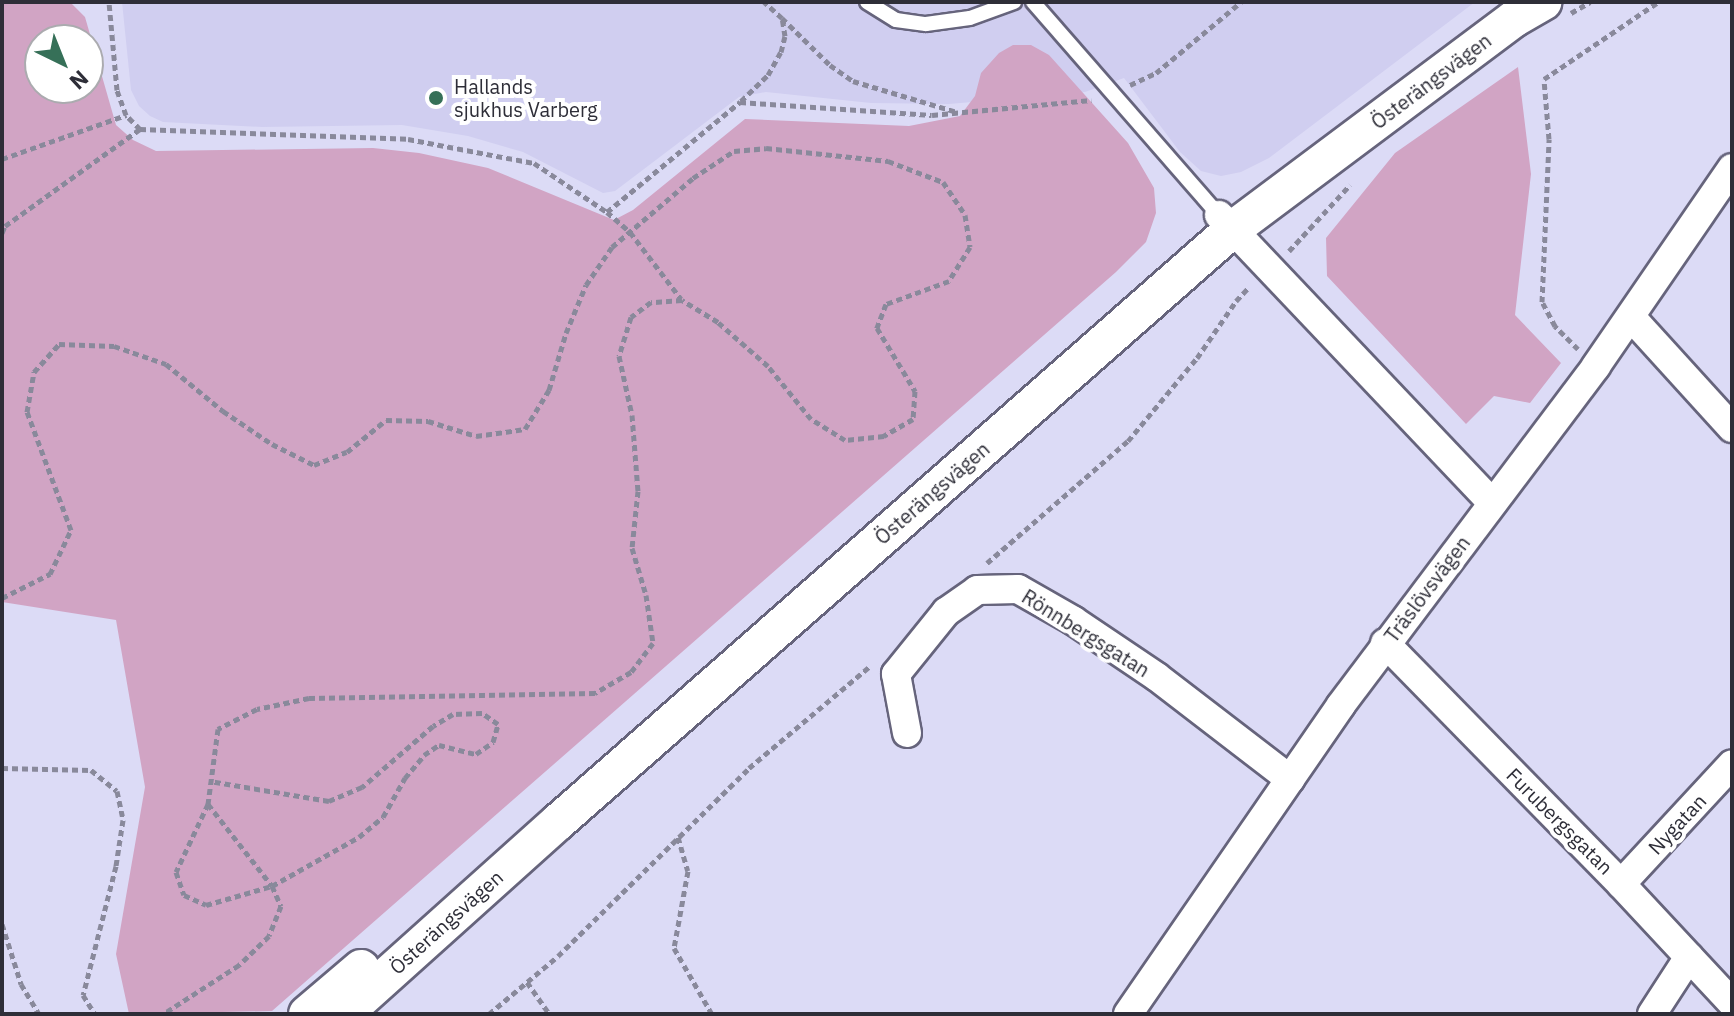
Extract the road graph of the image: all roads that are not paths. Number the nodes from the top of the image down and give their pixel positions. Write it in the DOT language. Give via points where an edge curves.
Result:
graph roads {
  1 [pos="867,2"];
  2 [pos="1014,2"];
  3 [pos="1033,2"];
  4 [pos="1506,2"];
  5 [pos="1553,9"];
  6 [pos="1732,168"];
  7 [pos="1226,222"];
  8 [pos="1631,317"];
  9 [pos="1732,428"];
  10 [pos="1492,503"];
  11 [pos="1385,643"];
  12 [pos="907,733"];
  13 [pos="1732,764"];
  14 [pos="1290,779"];
  15 [pos="1621,884"];
  16 [pos="1689,957"];
  17 [pos="1732,1003"];
  18 [pos="307,1014"];
  19 [pos="344,1014"];
  20 [pos="1128,1014"];
  21 [pos="1652,1014"];
  1 -- 2 [label="lane" via="896,20 926,24 970,18"];
  3 -- 7 [label="lane"];
  4 -- 7 [label="street, Österängsvägen"];
  5 -- 7 [label="street, Österängsvägen" via="1514,19"];
  6 -- 8 [label="street, Träslövsvägen"];
  7 -- 10 [label="street"];
  7 -- 18 [label="street, Österängsvägen"];
  7 -- 19 [label="street, Österängsvägen"];
  8 -- 9 [label="street"];
  8 -- 10 [label="street, Träslövsvägen"];
  10 -- 11 [label="street, Träslövsvägen"];
  11 -- 14 [label="street, Träslövsvägen"];
  11 -- 15 [label="street, Furubergsgatan"];
  12 -- 14 [label="street, Rönnbergsgatan" via="896,674 946,612 977,590 1018,589 1157,677"];
  13 -- 15 [label="street, Nygatan"];
  14 -- 20 [label="street, Träslövsvägen"];
  15 -- 16 [label="street, Furubergsgatan"];
  16 -- 17 [label="street, Furubergsgatan"];
  16 -- 21 [label="street"];
}
